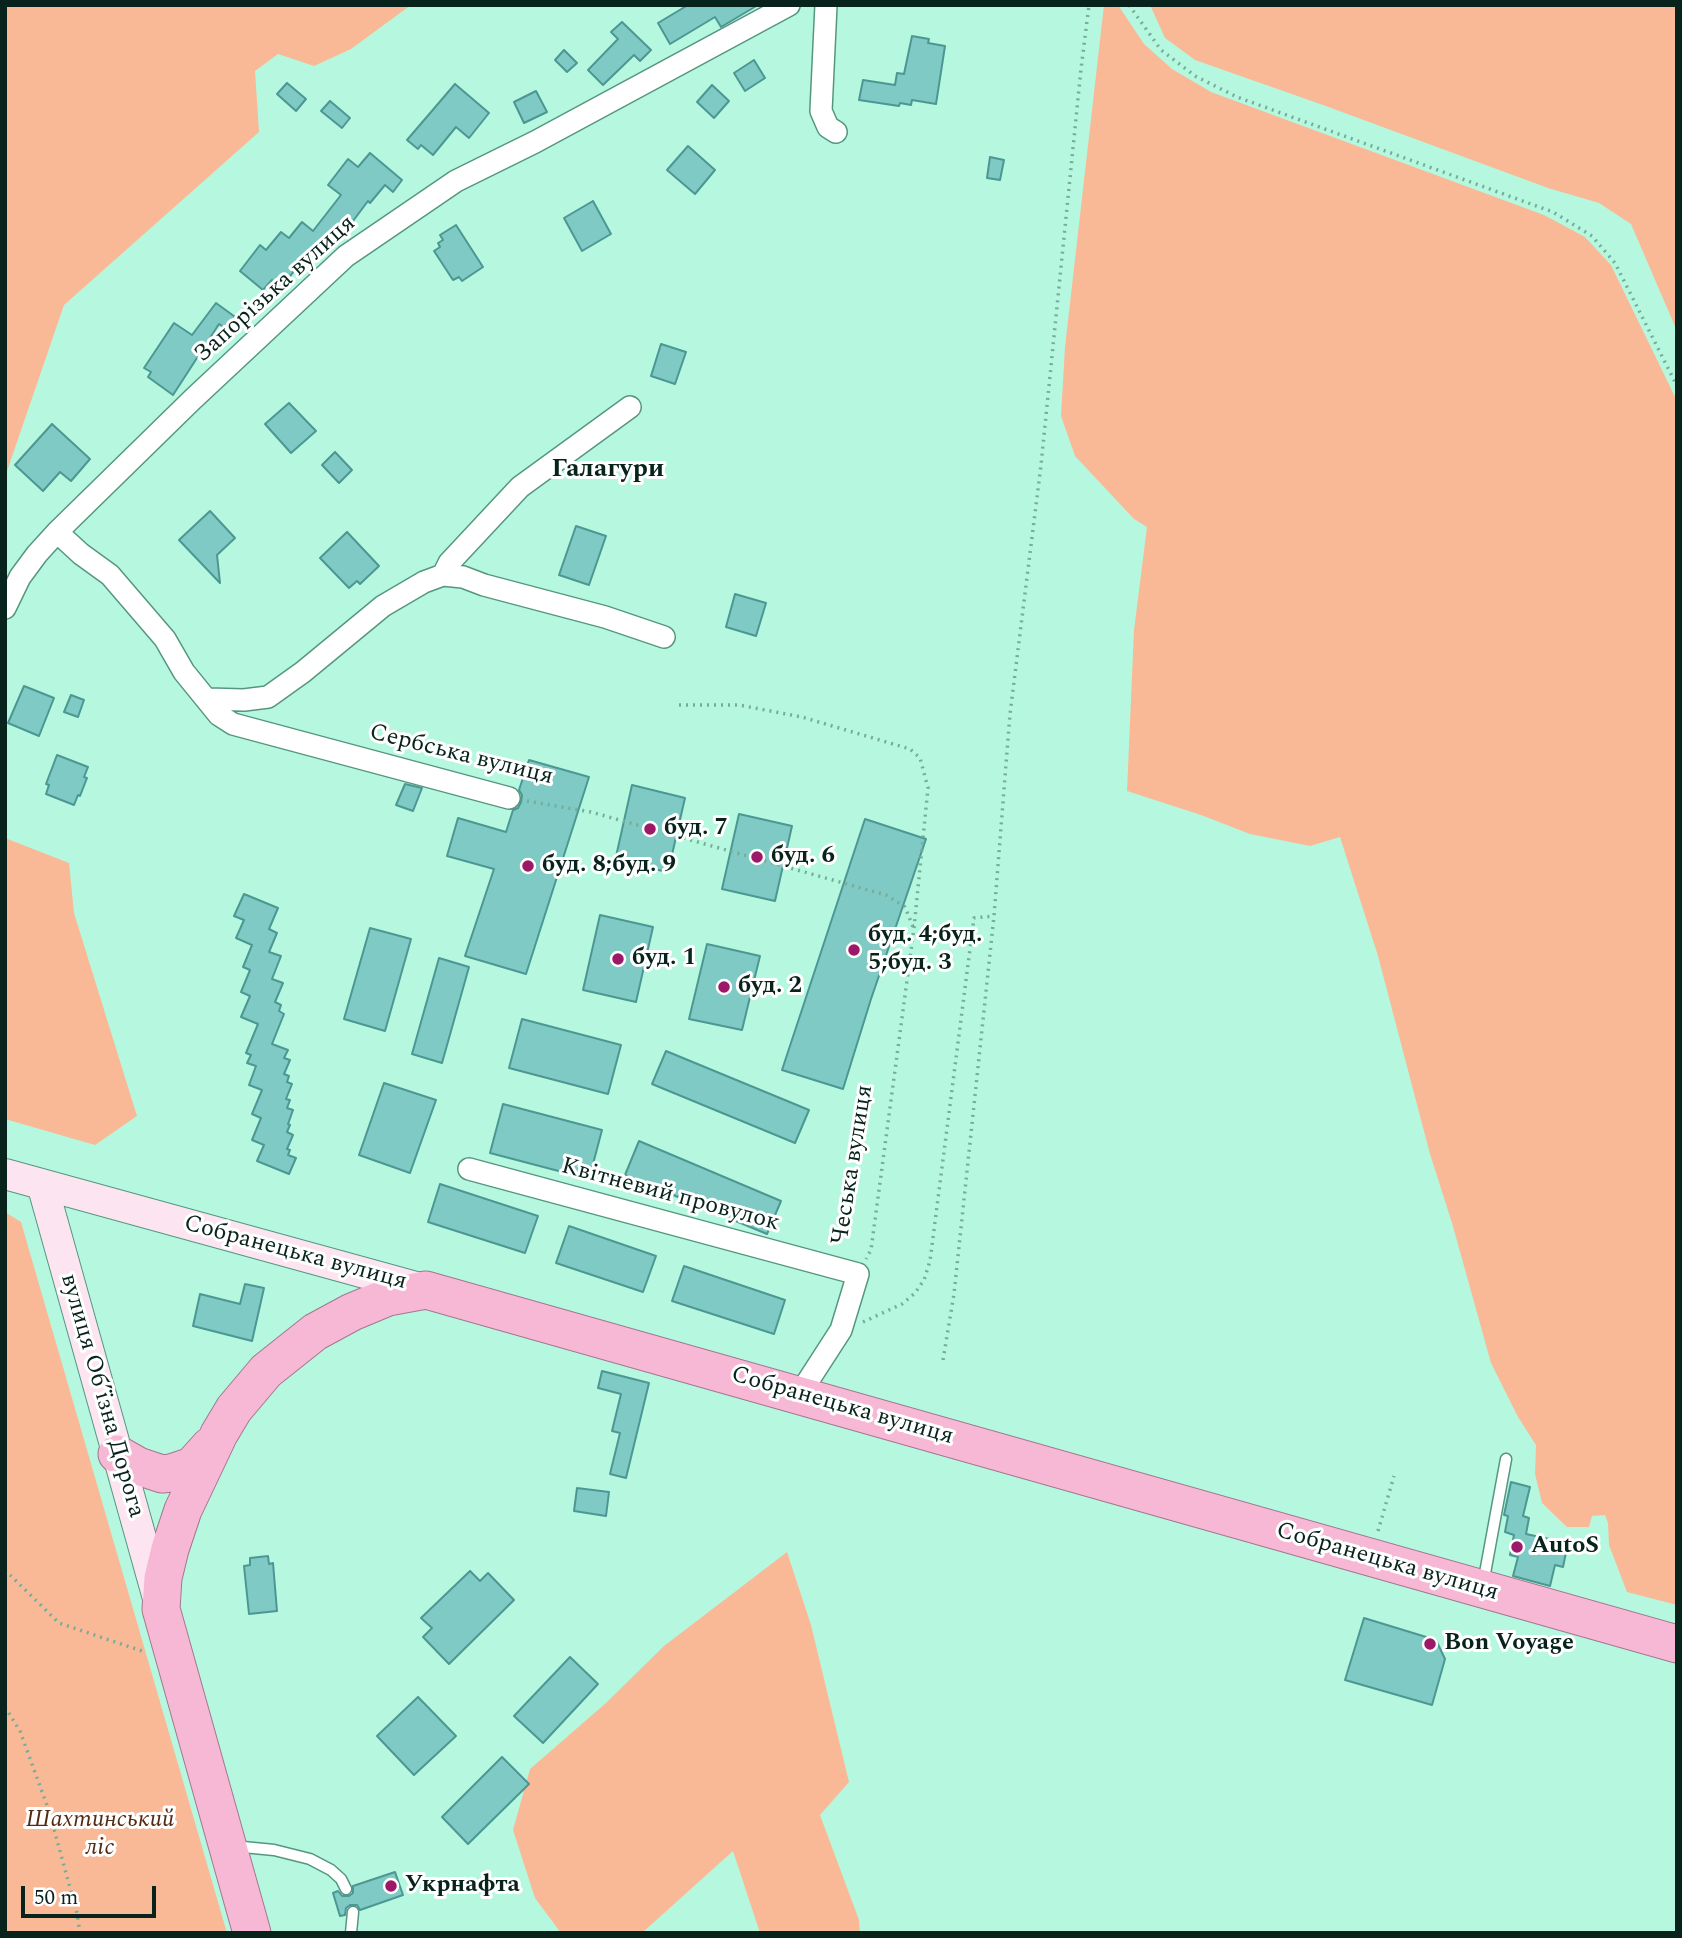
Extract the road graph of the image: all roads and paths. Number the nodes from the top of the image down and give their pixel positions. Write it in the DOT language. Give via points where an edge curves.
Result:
graph roads {
  1 [pos="789,5"];
  2 [pos="827,5"];
  3 [pos="1089,5"];
  4 [pos="1129,5"];
  5 [pos="836,132"];
  6 [pos="1677,386"];
  7 [pos="630,407"];
  8 [pos="57,532"];
  9 [pos="443,575"];
  10 [pos="5,608"];
  11 [pos="664,638"];
  12 [pos="207,699"];
  13 [pos="679,705"];
  14 [pos="509,798"];
  15 [pos="994,916"];
  16 [pos="914,929"];
  17 [pos="469,1169"];
  18 [pos="5,1174"];
  19 [pos="42,1184"];
  20 [pos="858,1273"];
  21 [pos="426,1290"];
  22 [pos="841,1330"];
  23 [pos="943,1360"];
  24 [pos="799,1395"];
  25 [pos="219,1434"];
  26 [pos="117,1454"];
  27 [pos="1506,1459"];
  28 [pos="1394,1476"];
  29 [pos="1370,1559"];
  30 [pos="5,1570"];
  31 [pos="1481,1589"];
  32 [pos="161,1609"];
  33 [pos="1677,1644"];
  34 [pos="176,1663"];
  35 [pos="5,1707"];
  36 [pos="227,1845"];
  37 [pos="346,1889"];
  38 [pos="352,1912"];
  39 [pos="80,1933"];
  40 [pos="252,1933"];
  41 [pos="351,1933"];
  1 -- 8 [label="street, Запорізька вулиця" via="456,181 346,256"];
  2 -- 5 [label="street" via="821,111 828,127"];
  3 -- 15 [label="path" via="1010,714"];
  4 -- 6 [label="path" via="1161,50 1195,76 1237,97 1553,212 1592,236 1615,263"];
  7 -- 9 [label="street" via="520,487"];
  8 -- 10 [label="street, Запорізька вулиця" via="20,577"];
  8 -- 12 [label="street, Сербська вулиця" via="110,575 165,639"];
  9 -- 11 [label="street" via="605,617"];
  9 -- 12 [label="street" via="383,606 268,697"];
  12 -- 14 [label="street, Сербська вулиця" via="233,724"];
  13 -- 16 [label="path, Чеська вулиця" via="739,705 802,717 910,748 920,758 928,788"];
  14 -- 16 [label="path, Сербська вулиця" via="591,812 886,895 905,907"];
  15 -- 22 [label="path" via="974,918 924,1280 902,1304"];
  15 -- 23 [label="path"];
  16 -- 20 [label="path, Чеська вулиця" via="871,1250"];
  17 -- 20 [label="street, Квітневий провулок"];
  18 -- 19 [label="main road, Собранецька вулиця"];
  19 -- 21 [label="main road, Собранецька вулиця"];
  19 -- 26 [label="main road, вулиця Обʼїзна Дорога"];
  20 -- 22 [label="street, Чеська вулиця"];
  21 -- 24 [label="highway, Собранецька вулиця"];
  21 -- 25 [label="highway, вулиця Обʼїзна Дорога" via="388,1297 316,1332 266,1371"];
  22 -- 24 [label="street, Чеська вулиця"];
  24 -- 29 [label="highway, Собранецька вулиця"];
  25 -- 26 [label="highway" via="192,1466 171,1473 152,1472"];
  25 -- 32 [label="highway, вулиця Обʼїзна Дорога" via="170,1549"];
  26 -- 32 [label="main road, вулиця Обʼїзна Дорога"];
  27 -- 31 [label="lane"];
  28 -- 29 [label="path"];
  29 -- 31 [label="highway, Собранецька вулиця"];
  30 -- 34 [label="path" via="60,1623"];
  31 -- 33 [label="highway, Собранецька вулиця"];
  32 -- 34 [label="highway, вулиця Обʼїзна Дорога"];
  34 -- 36 [label="highway, вулиця Обʼїзна Дорога"];
  35 -- 39 [label="path" via="20,1731 49,1811"];
  36 -- 37 [label="lane" via="310,1859 331,1870"];
  36 -- 40 [label="highway, вулиця Обʼїзна Дорога"];
  38 -- 41 [label="lane"];
}
